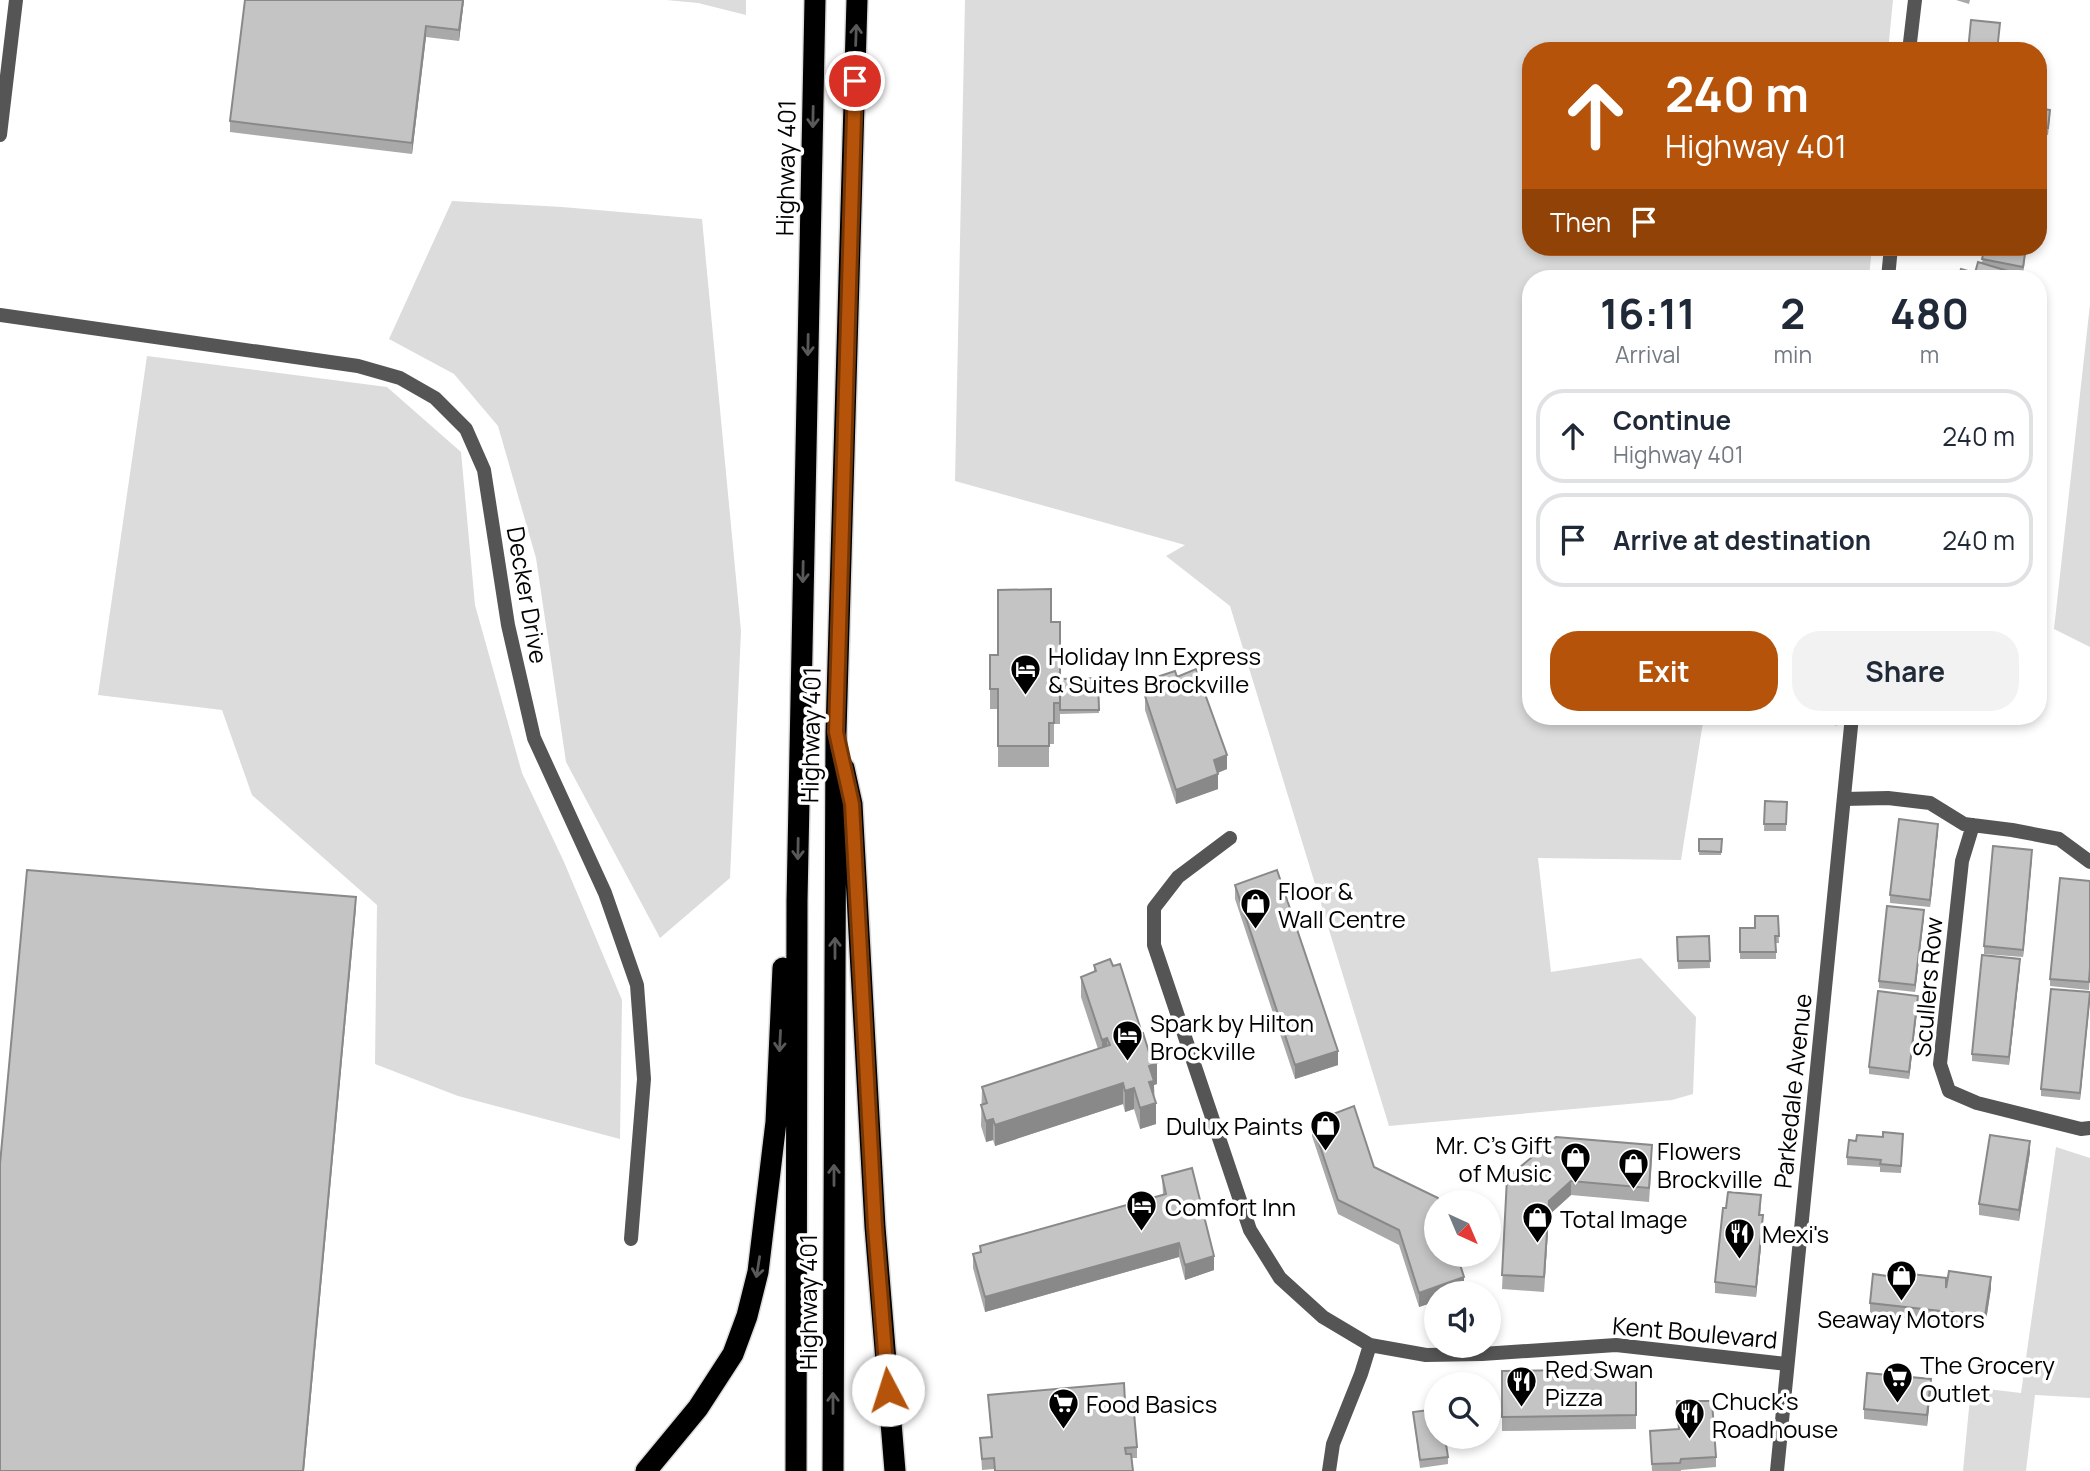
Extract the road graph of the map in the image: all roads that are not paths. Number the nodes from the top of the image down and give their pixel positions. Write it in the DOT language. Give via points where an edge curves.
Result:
graph roads {
  1 [pos="16,0"];
  2 [pos="815,0"];
  3 [pos="857,0"];
  4 [pos="1915,0"];
  5 [pos="1910,42"];
  6 [pos="0,135"];
  7 [pos="0,315"];
  8 [pos="1851,725"];
  9 [pos="836,732"];
  10 [pos="1844,799"];
  11 [pos="1973,825"];
  12 [pos="1230,838"];
  13 [pos="2090,862"];
  14 [pos="797,901"];
  15 [pos="2090,1128"];
  16 [pos="631,1239"];
  17 [pos="1370,1345"];
  18 [pos="1787,1364"];
  19 [pos="646,1471"];
  20 [pos="796,1471"];
  21 [pos="833,1471"];
  22 [pos="895,1471"];
  23 [pos="1329,1471"];
  24 [pos="1777,1471"];
  1 -- 6 [label="street"];
  2 -- 14 [label="highway, Highway 401, one-way"];
  9 -- 3 [label="highway, Highway 401, one-way"];
  4 -- 5 [label="street"];
  7 -- 16 [label="street, Decker Drive" via="358,366 400,378 435,398 466,429 484,470 508,625 534,738 605,893 637,985 644,1079"];
  8 -- 10 [label="street, Parkedale Avenue"];
  21 -- 9 [label="highway, Highway 401, one-way"];
  9 -- 22 [label="highway" via="852,804 875,1227"];
  10 -- 11 [label="street" via="1930,803"];
  10 -- 18 [label="street, Parkedale Avenue"];
  11 -- 13 [label="street" via="2059,839"];
  11 -- 15 [label="street, Scullers Row" via="1962,861 1940,1064 1949,1091 1976,1103"];
  12 -- 17 [label="street, Kent Boulevard" via="1178,877 1154,908 1154,945 1250,1230 1280,1278 1323,1317"];
  14 -- 19 [label="highway, one-way" via="785,943 776,1122 758,1272 747,1316 733,1354 698,1408"];
  14 -- 20 [label="highway, Highway 401"];
  17 -- 18 [label="street, Kent Boulevard" via="1426,1355 1616,1345"];
  17 -- 23 [label="street" via="1333,1444"];
  18 -- 24 [label="street, Parkedale Avenue"];
}
